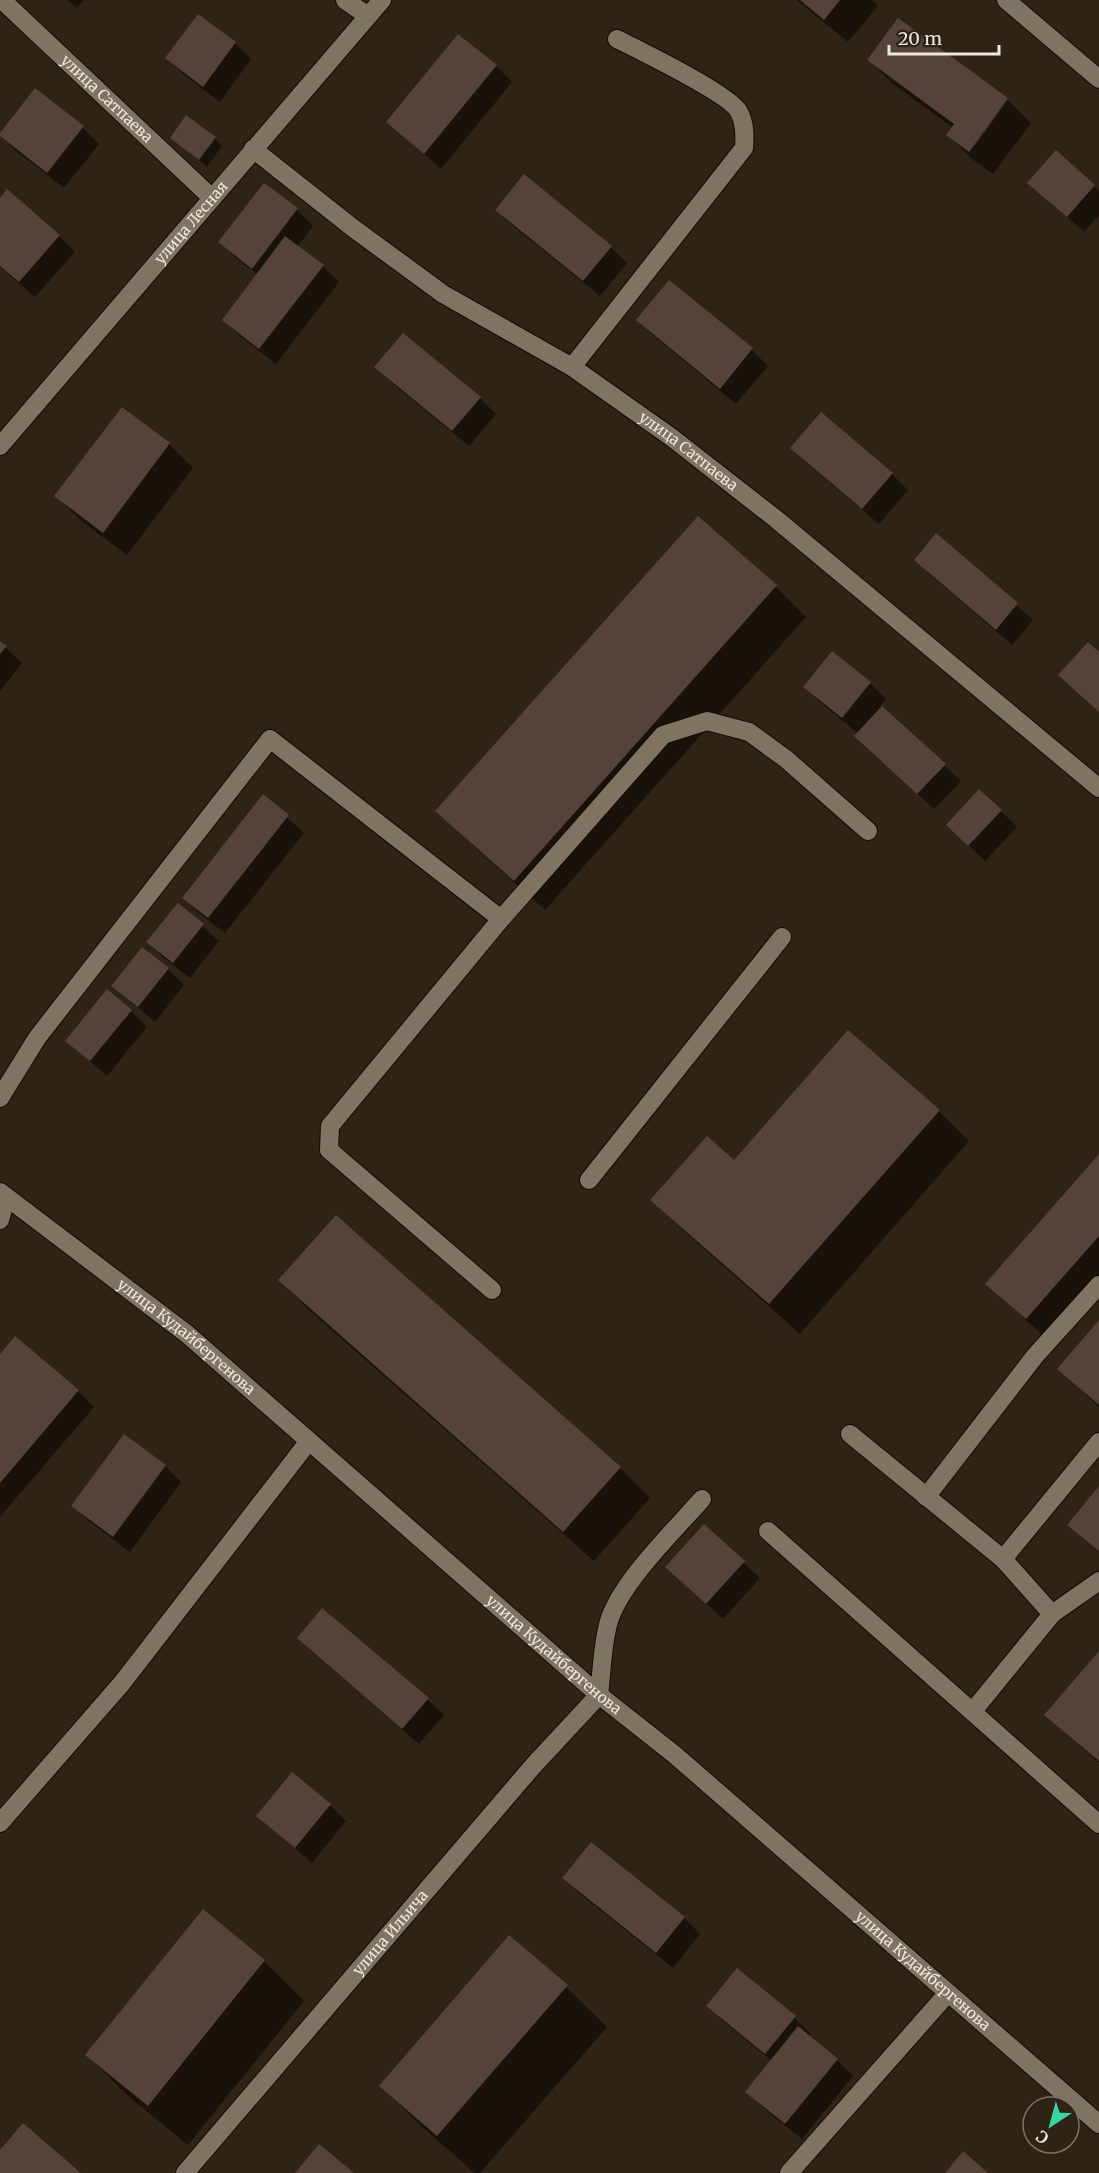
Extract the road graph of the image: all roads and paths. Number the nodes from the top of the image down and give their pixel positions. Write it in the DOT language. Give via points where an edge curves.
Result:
graph roads {
  1 [pos="2,0"];
  2 [pos="345,0"];
  3 [pos="382,0"];
  4 [pos="1006,0"];
  5 [pos="368,16"];
  6 [pos="617,39"];
  7 [pos="1099,80"];
  8 [pos="253,150"];
  9 [pos="212,198"];
  10 [pos="572,367"];
  11 [pos="0,446"];
  12 [pos="1099,788"];
  13 [pos="868,831"];
  14 [pos="501,918"];
  15 [pos="782,937"];
  16 [pos="0,1098"];
  17 [pos="589,1180"];
  18 [pos="3,1195"];
  19 [pos="0,1220"];
  20 [pos="1099,1285"];
  21 [pos="492,1290"];
  22 [pos="850,1434"];
  23 [pos="309,1441"];
  24 [pos="1099,1442"];
  25 [pos="926,1497"];
  26 [pos="702,1499"];
  27 [pos="768,1531"];
  28 [pos="1003,1559"];
  29 [pos="1099,1581"];
  30 [pos="1052,1614"];
  31 [pos="599,1695"];
  32 [pos="973,1711"];
  33 [pos="0,1822"];
  34 [pos="1099,1824"];
  35 [pos="948,1993"];
  36 [pos="1099,2124"];
  37 [pos="184,2173"];
  38 [pos="789,2173"];
  1 -- 9 [label="street, улица Сатпаева"];
  2 -- 5 [label="street"];
  3 -- 5 [label="street, улица Лесная"];
  4 -- 7 [label="street"];
  5 -- 8 [label="street, улица Лесная"];
  6 -- 10 [label="street" via="717,92 739,110 745,130 744,148"];
  8 -- 9 [label="street, улица Лесная"];
  8 -- 10 [label="street, улица Сатпаева" via="443,294"];
  9 -- 11 [label="street, улица Лесная"];
  10 -- 12 [label="street, улица Сатпаева" via="671,437 776,519"];
  13 -- 14 [label="street" via="749,732 706,721 663,735"];
  14 -- 16 [label="street" via="270,739 37,1038"];
  14 -- 21 [label="street" via="330,1126 328,1150"];
  15 -- 17 [label="street"];
  18 -- 19 [label="street"];
  18 -- 23 [label="street, улица Кудайбергенова" via="187,1334"];
  20 -- 25 [label="street" via="1035,1356"];
  22 -- 25 [label="street"];
  23 -- 31 [label="street, улица Кудайбергенова"];
  23 -- 33 [label="street" via="122,1683"];
  24 -- 28 [label="street"];
  25 -- 28 [label="street"];
  26 -- 31 [label="street" via="629,1583 609,1620"];
  27 -- 32 [label="street"];
  28 -- 30 [label="street"];
  29 -- 30 [label="street"];
  30 -- 32 [label="street"];
  31 -- 35 [label="street, улица Кудайбергенова" via="675,1755"];
  31 -- 37 [label="street, улица Ильича" via="533,1766"];
  32 -- 34 [label="street"];
  35 -- 36 [label="street, улица Кудайбергенова"];
  35 -- 38 [label="street"];
}
